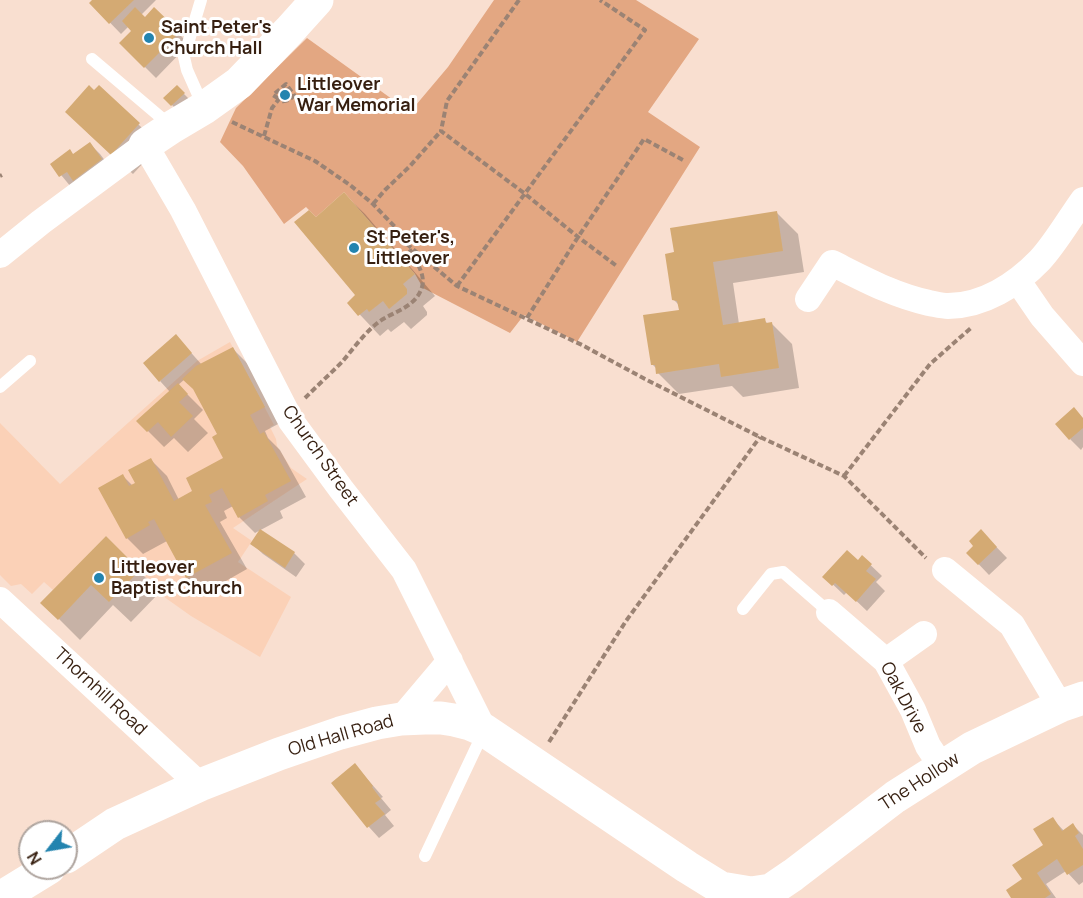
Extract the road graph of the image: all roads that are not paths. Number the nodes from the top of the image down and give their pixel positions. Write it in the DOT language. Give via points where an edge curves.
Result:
graph roads {
  1 [pos="201,0"];
  2 [pos="317,0"];
  3 [pos="92,59"];
  4 [pos="204,108"];
  5 [pos="172,127"];
  6 [pos="145,145"];
  7 [pos="1083,200"];
  8 [pos="0,255"];
  9 [pos="1018,281"];
  10 [pos="808,299"];
  11 [pos="30,361"];
  12 [pos="1083,363"];
  13 [pos="0,387"];
  14 [pos="945,570"];
  15 [pos="0,600"];
  16 [pos="743,609"];
  17 [pos="830,612"];
  18 [pos="924,634"];
  19 [pos="450,662"];
  20 [pos="886,662"];
  21 [pos="1072,702"];
  22 [pos="401,720"];
  23 [pos="484,730"];
  24 [pos="942,767"];
  25 [pos="200,785"];
  26 [pos="78,849"];
  27 [pos="425,856"];
  28 [pos="29,880"];
  29 [pos="774,894"];
  30 [pos="0,898"];
  1 -- 4 [label="lane" via="184,57"];
  2 -- 4 [label="street" via="238,83"];
  3 -- 5 [label="lane"];
  4 -- 5 [label="street"];
  5 -- 6 [label="street"];
  6 -- 8 [label="street"];
  6 -- 19 [label="street, Church Street" via="183,210 291,421 404,570"];
  7 -- 9 [label="street" via="1041,258"];
  9 -- 10 [label="street" via="986,299 946,306 886,290 832,263"];
  9 -- 12 [label="street"];
  11 -- 13 [label="lane"];
  14 -- 21 [label="street" via="1012,625"];
  15 -- 25 [label="street, Thornhill Road"];
  16 -- 17 [label="lane" via="771,574 783,573"];
  17 -- 20 [label="street, Oak Drive"];
  18 -- 20 [label="street"];
  19 -- 22 [label="street"];
  19 -- 23 [label="street, Church Street"];
  20 -- 24 [label="street, Oak Drive"];
  21 -- 24 [label="street, The Hollow" via="972,748"];
  22 -- 23 [label="street, Old Hall Road" via="441,717"];
  22 -- 25 [label="street, Old Hall Road" via="340,733"];
  23 -- 27 [label="lane"];
  23 -- 29 [label="street, Old Hall Road" via="721,888"];
  24 -- 29 [label="street, The Hollow" via="895,797"];
  25 -- 26 [label="street, Old Hall Road" via="115,824"];
  28 -- 30 [label="street"];
}
